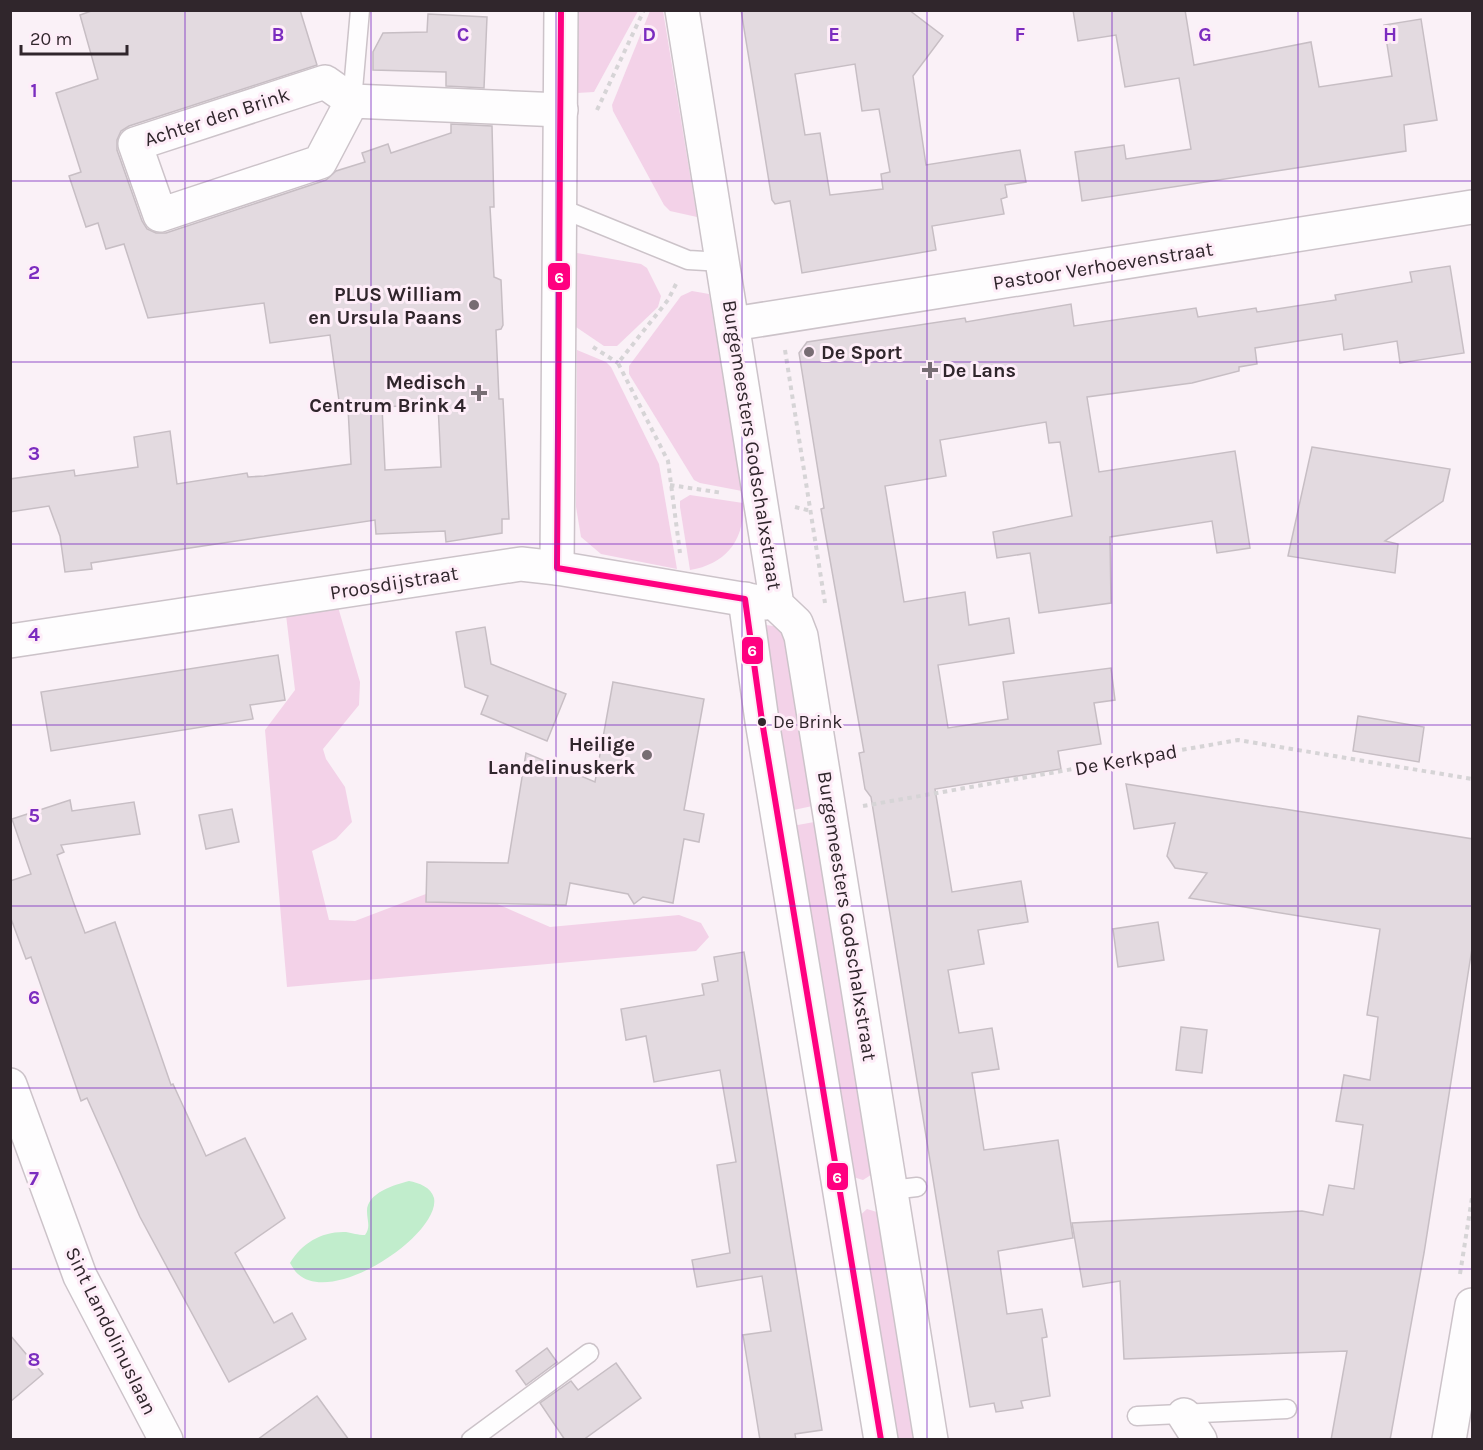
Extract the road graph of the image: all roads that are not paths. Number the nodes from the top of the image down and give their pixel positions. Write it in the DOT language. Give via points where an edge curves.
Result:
graph roads {
  1 [pos="360,10"];
  2 [pos="561,10"];
  3 [pos="682,10"];
  4 [pos="352,101"];
  5 [pos="561,110"];
  6 [pos="1473,207"];
  7 [pos="560,208"];
  8 [pos="723,262"];
  9 [pos="734,324"];
  10 [pos="557,568"];
  11 [pos="745,599"];
  12 [pos="777,605"];
  13 [pos="10,641"];
  14 [pos="10,1085"];
  15 [pos="904,1189"];
  16 [pos="832,1197"];
  17 [pos="1473,1305"];
  18 [pos="589,1353"];
  19 [pos="1287,1409"];
  20 [pos="1137,1416"];
  21 [pos="1192,1427"];
  22 [pos="165,1440"];
  23 [pos="471,1440"];
  24 [pos="881,1440"];
  25 [pos="931,1440"];
  26 [pos="1449,1440"];
  1 -- 4 [label="lane"];
  2 -- 5 [label="street"];
  3 -- 8 [label="street, Burgemeesters Godschalxstraat"];
  4 -- 4 [label="street, Achter den Brink" via="320,162 160,215 135,144 325,82"];
  4 -- 5 [label="street"];
  5 -- 7 [label="street"];
  6 -- 9 [label="street, Pastoor Verhoevenstraat"];
  7 -- 8 [label="lane" via="688,260"];
  7 -- 10 [label="street"];
  8 -- 9 [label="street, Burgemeesters Godschalxstraat"];
  9 -- 12 [label="street, Burgemeesters Godschalxstraat"];
  10 -- 11 [label="street, Proosdijstraat"];
  10 -- 13 [label="street, Proosdijstraat" via="511,565"];
  11 -- 12 [label="street, Proosdijstraat"];
  11 -- 16 [label="street, Burgemeesters Godschalxstraat"];
  12 -- 15 [label="street, Burgemeesters Godschalxstraat" via="796,624 801,636 830,812"];
  14 -- 22 [label="street, Sint Landolinuslaan" via="80,1276"];
  15 -- 16 [label="street"];
  15 -- 25 [label="street, Burgemeesters Godschalxstraat"];
  16 -- 24 [label="street, Burgemeesters Godschalxstraat"];
  17 -- 26 [label="street" via="1459,1336"];
  18 -- 23 [label="lane"];
  19 -- 21 [label="lane"];
  20 -- 21 [label="lane"];
}
